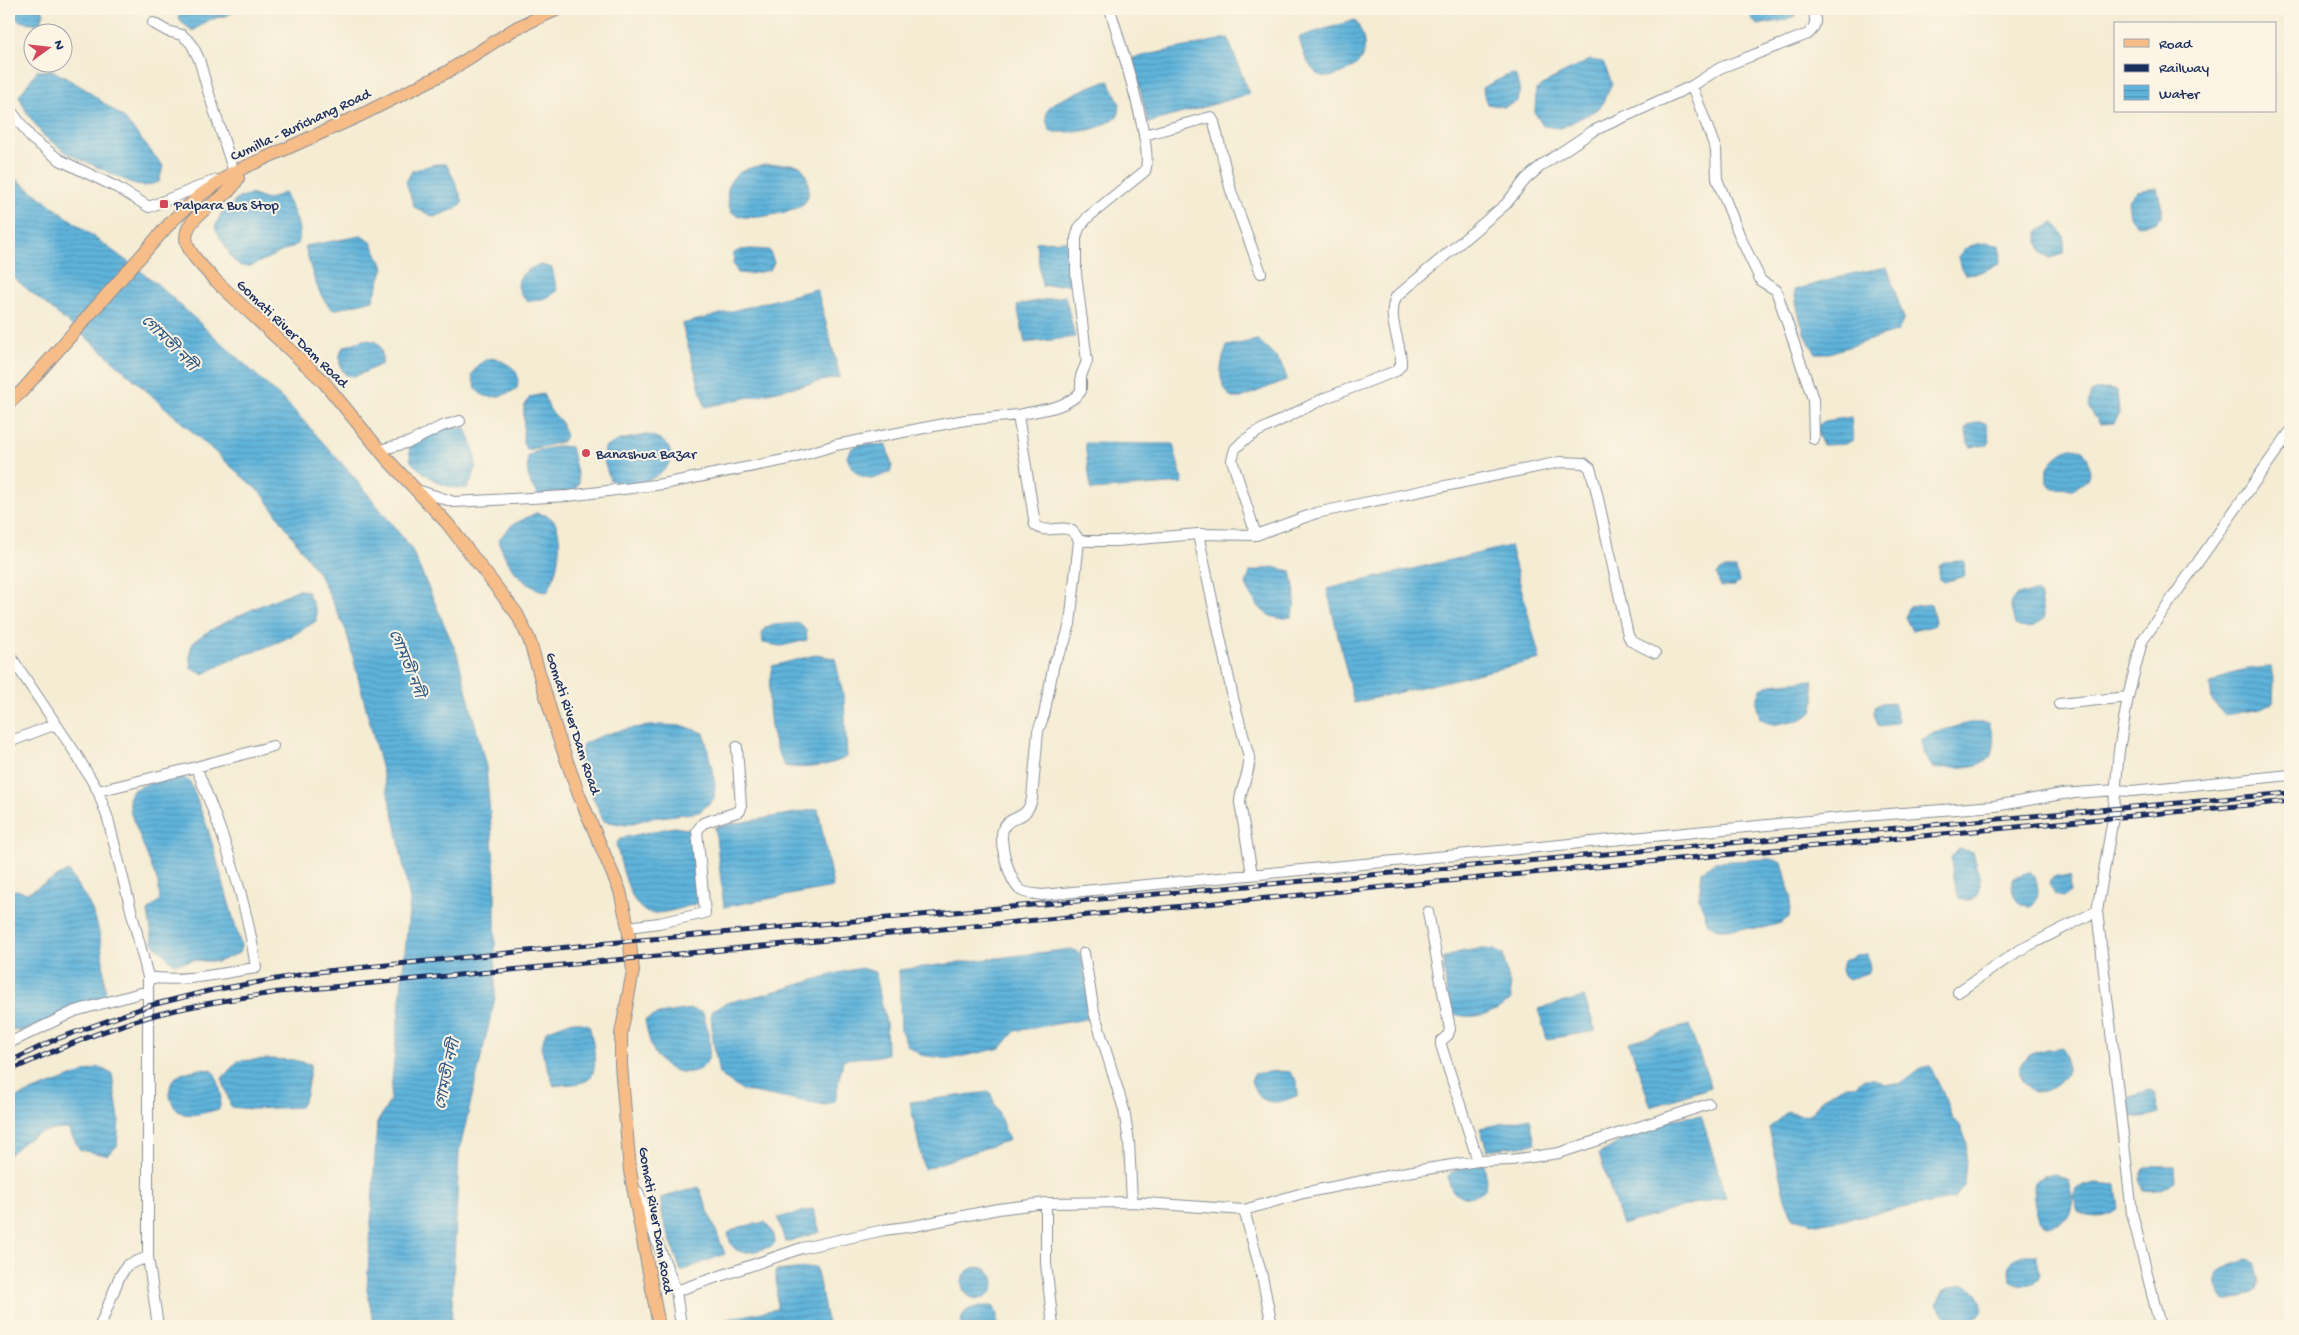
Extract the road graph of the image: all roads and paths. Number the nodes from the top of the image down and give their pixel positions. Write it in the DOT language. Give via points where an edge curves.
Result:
graph roads {
  1 [pos="558,9"];
  2 [pos="1110,9"];
  3 [pos="1814,9"];
  4 [pos="153,23"];
  5 [pos="1692,86"];
  6 [pos="9,108"];
  7 [pos="1144,135"];
  8 [pos="234,172"];
  9 [pos="1261,273"];
  10 [pos="9,403"];
  11 [pos="1018,415"];
  12 [pos="460,421"];
  13 [pos="2290,432"];
  14 [pos="1814,439"];
  15 [pos="380,450"];
  16 [pos="417,490"];
  17 [pos="1198,534"];
  18 [pos="1256,535"];
  19 [pos="1079,541"];
  20 [pos="1654,653"];
  21 [pos="9,654"];
  22 [pos="2128,697"];
  23 [pos="2060,704"];
  24 [pos="56,724"];
  25 [pos="9,742"];
  26 [pos="273,746"];
  27 [pos="736,747"];
  28 [pos="196,767"];
  29 [pos="2290,776"];
  30 [pos="2116,790"];
  31 [pos="98,791"];
  32 [pos="1252,874"];
  33 [pos="2097,911"];
  34 [pos="1428,912"];
  35 [pos="628,927"];
  36 [pos="1084,952"];
  37 [pos="148,977"];
  38 [pos="148,991"];
  39 [pos="1958,992"];
  40 [pos="9,1043"];
  41 [pos="1709,1104"];
  42 [pos="1478,1160"];
  43 [pos="630,1171"];
  44 [pos="1132,1202"];
  45 [pos="1046,1203"];
  46 [pos="1244,1210"];
  47 [pos="148,1257"];
  48 [pos="676,1291"];
  49 [pos="100,1326"];
  50 [pos="158,1326"];
  51 [pos="659,1326"];
  52 [pos="681,1326"];
  53 [pos="1053,1326"];
  54 [pos="1272,1326"];
  55 [pos="2160,1326"];
  1 -- 8 [label="main road, Cumilla - Burichang Road" via="516,28 447,72"];
  2 -- 7 [label="street"];
  3 -- 5 [label="street" via="1816,21 1808,34 1720,68"];
  4 -- 8 [label="street" via="191,42"];
  5 -- 14 [label="street" via="1716,150 1717,179 1741,239 1763,283 1776,290 1812,399"];
  5 -- 18 [label="street" via="1593,131 1542,165 1506,204 1396,296 1392,306 1402,356 1396,371 1325,398 1243,441 1235,449 1232,460"];
  6 -- 8 [label="street" via="32,139 60,160 149,207"];
  7 -- 9 [label="street" via="1211,117 1231,190"];
  7 -- 11 [label="street" via="1146,171 1088,217 1076,238 1076,274 1087,361 1080,376 1081,391 1066,404"];
  8 -- 10 [label="main road, Cumilla - Burichang Road" via="186,206"];
  8 -- 15 [label="main road, Gomati River Dam Road" via="238,178 229,192 197,216 187,228 185,240 189,248 216,281 323,381"];
  11 -- 16 [label="street" via="965,420 836,445 789,459 663,484 568,496 454,502"];
  11 -- 19 [label="street" via="1035,525 1040,529 1072,530"];
  12 -- 15 [label="street" via="410,442"];
  13 -- 22 [label="street" via="2142,641"];
  15 -- 16 [label="main road, Gomati River Dam Road"];
  16 -- 35 [label="main road, Gomati River Dam Road" via="447,523 517,614 529,639 570,769 620,891"];
  17 -- 18 [label="street"];
  17 -- 19 [label="street"];
  17 -- 32 [label="street" via="1249,757 1240,803"];
  18 -- 20 [label="street" via="1316,513 1560,462 1584,463 1590,468 1595,485 1628,635 1631,641"];
  19 -- 32 [label="street" via="1070,624 1054,663 1036,738 1030,809 1006,824 1002,831 1004,856 1014,883 1022,891 1042,895"];
  21 -- 24 [label="street"];
  22 -- 23 [label="street"];
  22 -- 30 [label="street"];
  24 -- 25 [label="street"];
  24 -- 31 [label="street"];
  26 -- 28 [label="street"];
  27 -- 35 [label="street" via="740,811 703,823 697,831 705,913"];
  28 -- 31 [label="street"];
  28 -- 37 [label="street" via="219,825 246,916 256,968 199,976"];
  29 -- 30 [label="street"];
  30 -- 32 [label="street" via="2062,794 1995,806"];
  30 -- 33 [label="street"];
  31 -- 37 [label="street"];
  33 -- 39 [label="street" via="2018,951"];
  33 -- 55 [label="street" via="2132,1212"];
  34 -- 42 [label="street" via="1450,1029 1441,1046"];
  35 -- 43 [label="main road, Gomati River Dam Road" via="633,971 621,1034"];
  36 -- 44 [label="street" via="1094,1012 1124,1110"];
  37 -- 38 [label="street"];
  38 -- 40 [label="street" via="75,1011"];
  38 -- 47 [label="street"];
  41 -- 42 [label="street" via="1559,1153 1512,1160"];
  42 -- 46 [label="street" via="1303,1193"];
  43 -- 48 [label="street"];
  43 -- 51 [label="main road, Gomati River Dam Road"];
  44 -- 45 [label="street"];
  44 -- 46 [label="street"];
  45 -- 48 [label="street" via="884,1230 802,1248"];
  45 -- 53 [label="street" via="1046,1263"];
  46 -- 54 [label="street"];
  47 -- 49 [label="street" via="127,1265"];
  47 -- 50 [label="street"];
  48 -- 52 [label="street"];
}
